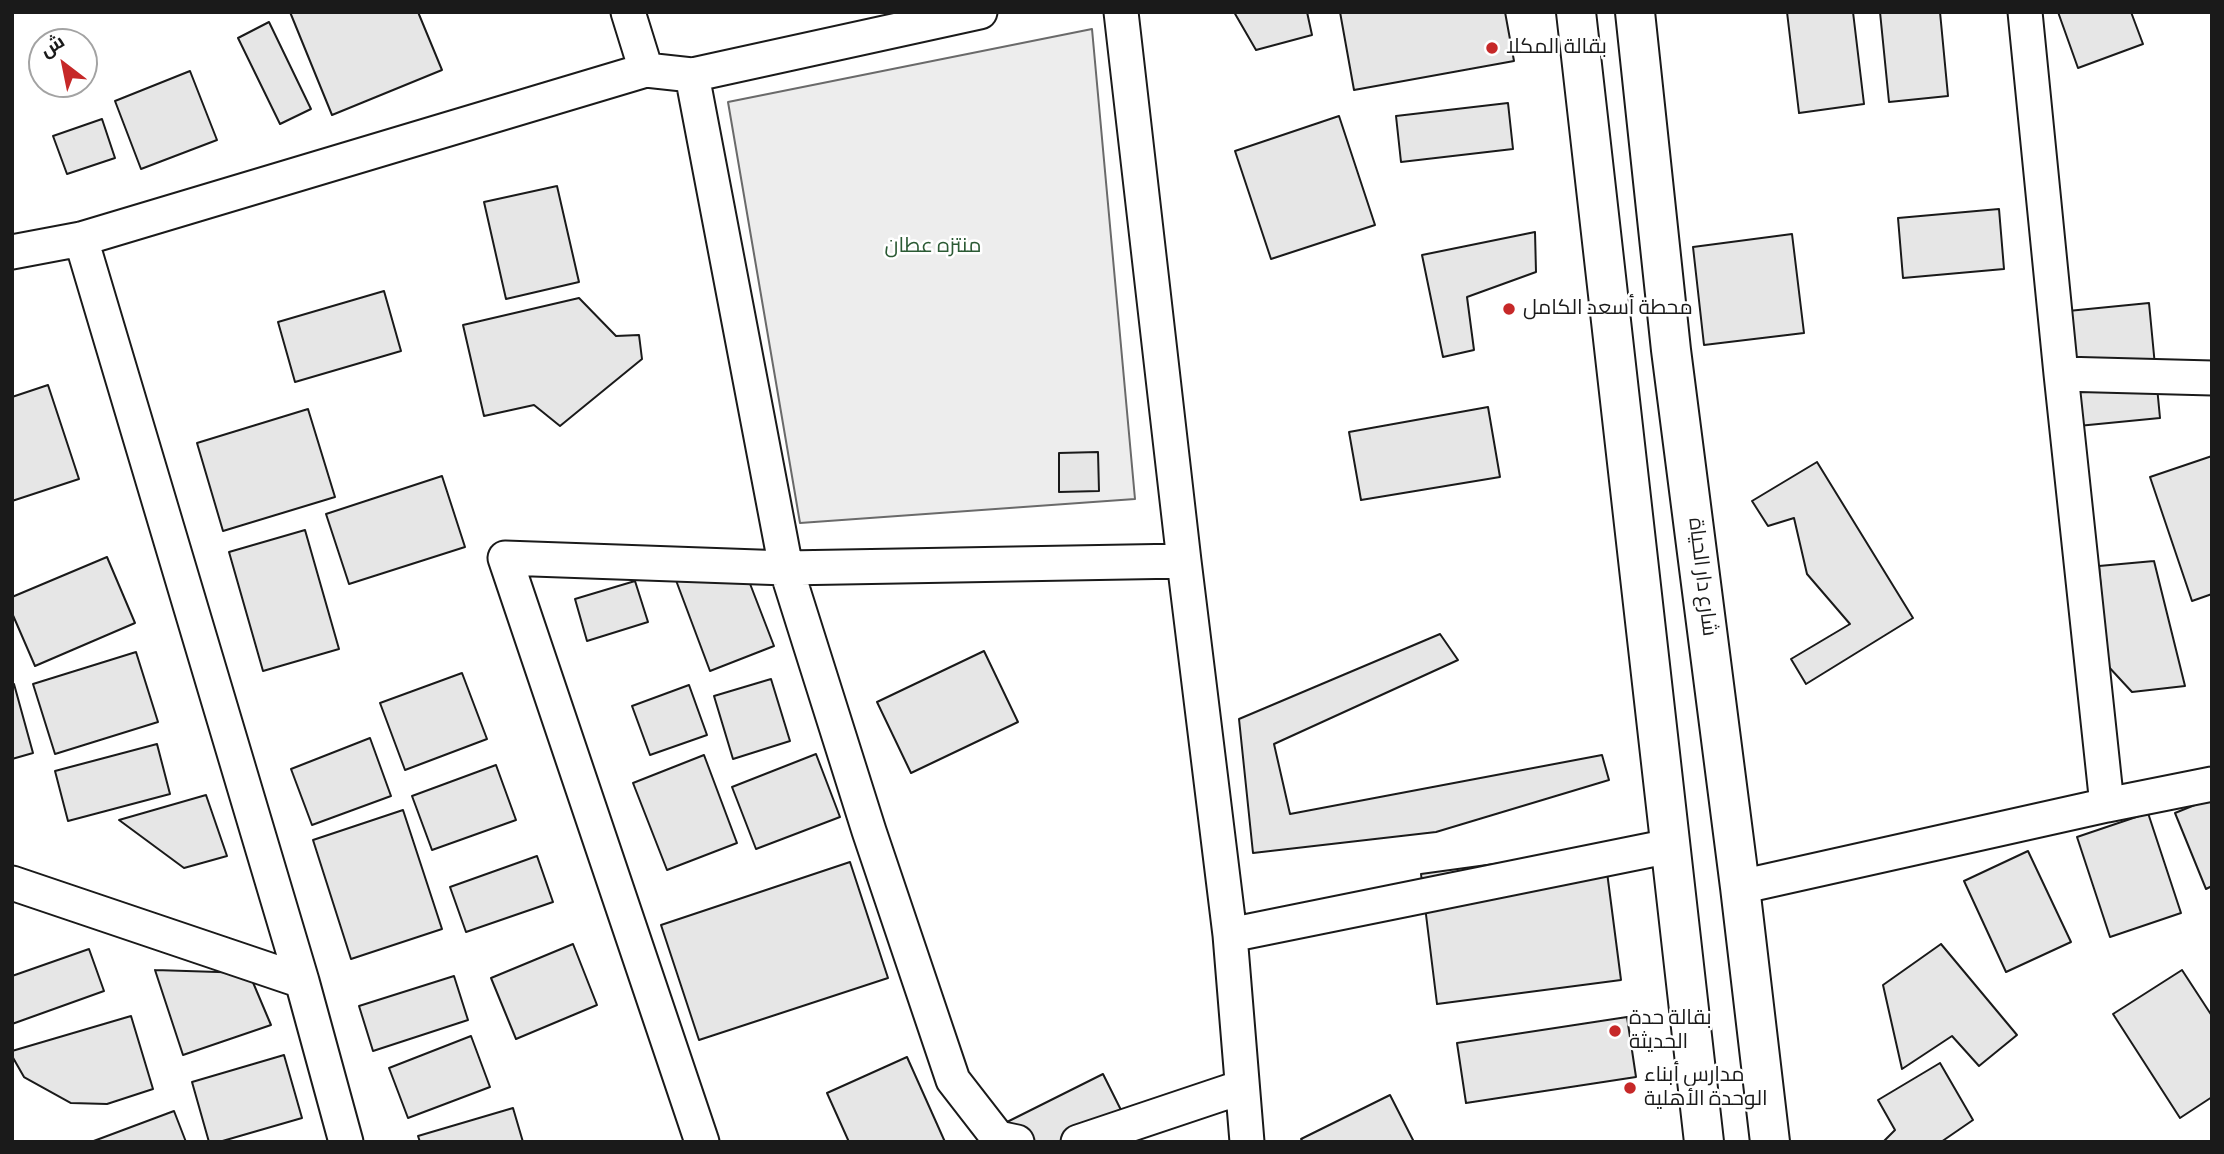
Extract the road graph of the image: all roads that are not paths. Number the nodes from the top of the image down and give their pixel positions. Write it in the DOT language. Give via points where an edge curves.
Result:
graph roads {
  1 [pos="628,12"];
  2 [pos="980,12"];
  3 [pos="1121,12"];
  4 [pos="1576,12"];
  5 [pos="1635,12"];
  6 [pos="2025,12"];
  7 [pos="646,70"];
  8 [pos="692,75"];
  9 [pos="82,239"];
  10 [pos="12,252"];
  11 [pos="1671,350"];
  12 [pos="1615,357"];
  13 [pos="2061,374"];
  14 [pos="2212,378"];
  15 [pos="1184,561"];
  16 [pos="786,568"];
  17 [pos="2212,784"];
  18 [pos="2107,805"];
  19 [pos="1670,846"];
  20 [pos="12,883"];
  21 [pos="1740,887"];
  22 [pos="1230,935"];
  23 [pos="302,981"];
  24 [pos="1242,1087"];
  25 [pos="346,1142"];
  26 [pos="702,1142"];
  27 [pos="1017,1142"];
  28 [pos="1078,1142"];
  29 [pos="1247,1142"];
  30 [pos="1704,1142"];
  31 [pos="1770,1142"];
  1 -- 7 [label="street"];
  2 -- 8 [label="street"];
  3 -- 15 [label="street"];
  4 -- 12 [label="main road"];
  5 -- 11 [label="main road, شارع دار الحياة"];
  6 -- 13 [label="street"];
  7 -- 8 [label="street"];
  7 -- 9 [label="street"];
  8 -- 16 [label="street"];
  9 -- 10 [label="street"];
  9 -- 23 [label="street"];
  11 -- 12 [label="main road"];
  11 -- 21 [label="main road, شارع دار الحياة"];
  12 -- 19 [label="main road"];
  13 -- 14 [label="street"];
  13 -- 18 [label="street"];
  15 -- 16 [label="street"];
  15 -- 22 [label="street"];
  16 -- 26 [label="street" via="505,558"];
  16 -- 27 [label="street" via="953,1080 998,1138"];
  17 -- 18 [label="street"];
  18 -- 21 [label="street"];
  19 -- 22 [label="street"];
  19 -- 30 [label="main road"];
  20 -- 23 [label="street"];
  21 -- 31 [label="main road, شارع دار الحياة"];
  22 -- 24 [label="street"];
  23 -- 25 [label="street"];
  24 -- 28 [label="street"];
  24 -- 29 [label="street"];
}
